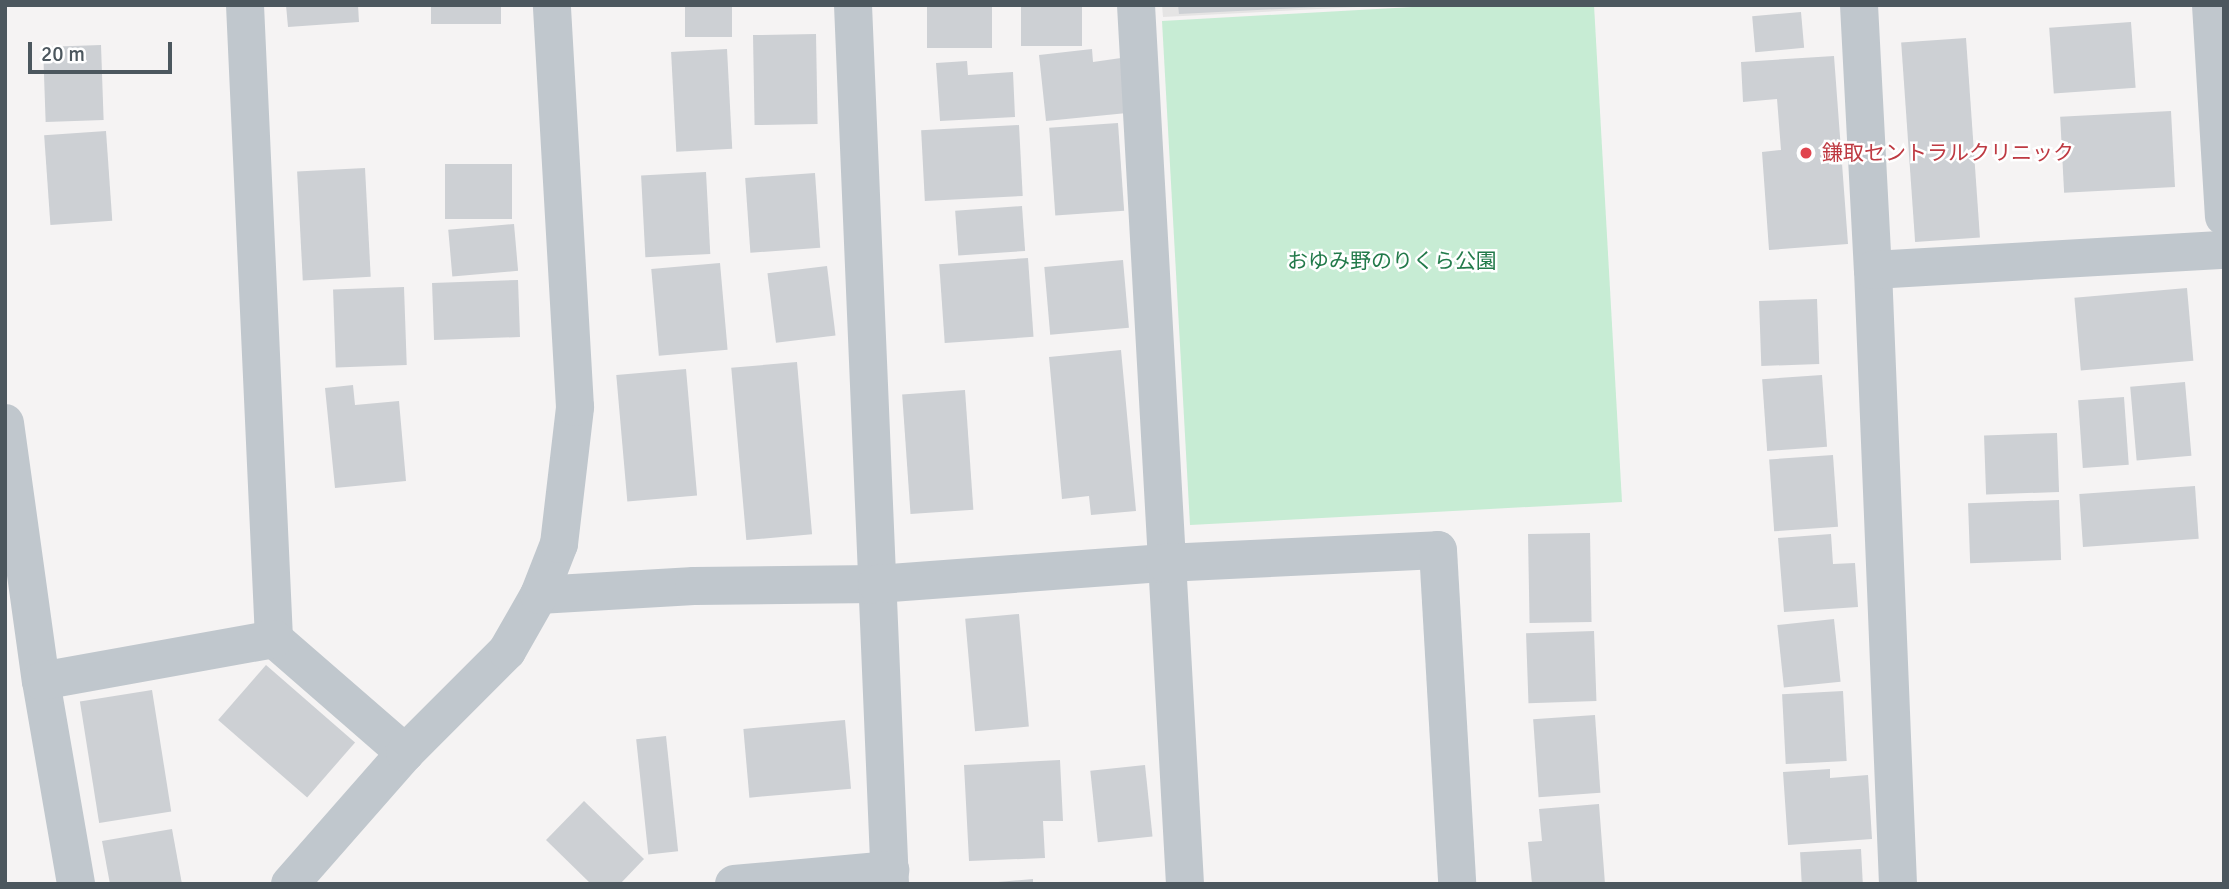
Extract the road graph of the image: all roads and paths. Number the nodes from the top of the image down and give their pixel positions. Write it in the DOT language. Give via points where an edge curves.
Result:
graph roads {
  1 [pos="245,5"];
  2 [pos="552,5"];
  3 [pos="853,5"];
  4 [pos="1136,5"];
  5 [pos="1859,5"];
  6 [pos="2211,5"];
  7 [pos="2224,217"];
  8 [pos="2224,250"];
  9 [pos="1873,270"];
  10 [pos="5,423"];
  11 [pos="1165,563"];
  12 [pos="877,584"];
  13 [pos="539,594"];
  14 [pos="274,639"];
  15 [pos="41,681"];
  16 [pos="405,753"];
  17 [pos="890,877"];
  18 [pos="76,884"];
  19 [pos="290,884"];
  20 [pos="734,884"];
  21 [pos="1185,884"];
  22 [pos="1457,884"];
  23 [pos="1898,884"];
  1 -- 14 [label="street"];
  2 -- 13 [label="street" via="575,407 559,544"];
  3 -- 12 [label="street"];
  4 -- 11 [label="street"];
  5 -- 9 [label="street"];
  6 -- 7 [label="street"];
  8 -- 9 [label="street"];
  9 -- 23 [label="street"];
  10 -- 15 [label="street"];
  11 -- 12 [label="street"];
  11 -- 21 [label="street"];
  11 -- 22 [label="street" via="1438,550"];
  12 -- 13 [label="street"];
  12 -- 17 [label="street"];
  13 -- 16 [label="street" via="507,651"];
  14 -- 15 [label="street"];
  14 -- 16 [label="street"];
  15 -- 18 [label="street"];
  16 -- 19 [label="street"];
  17 -- 20 [label="street"];
}
